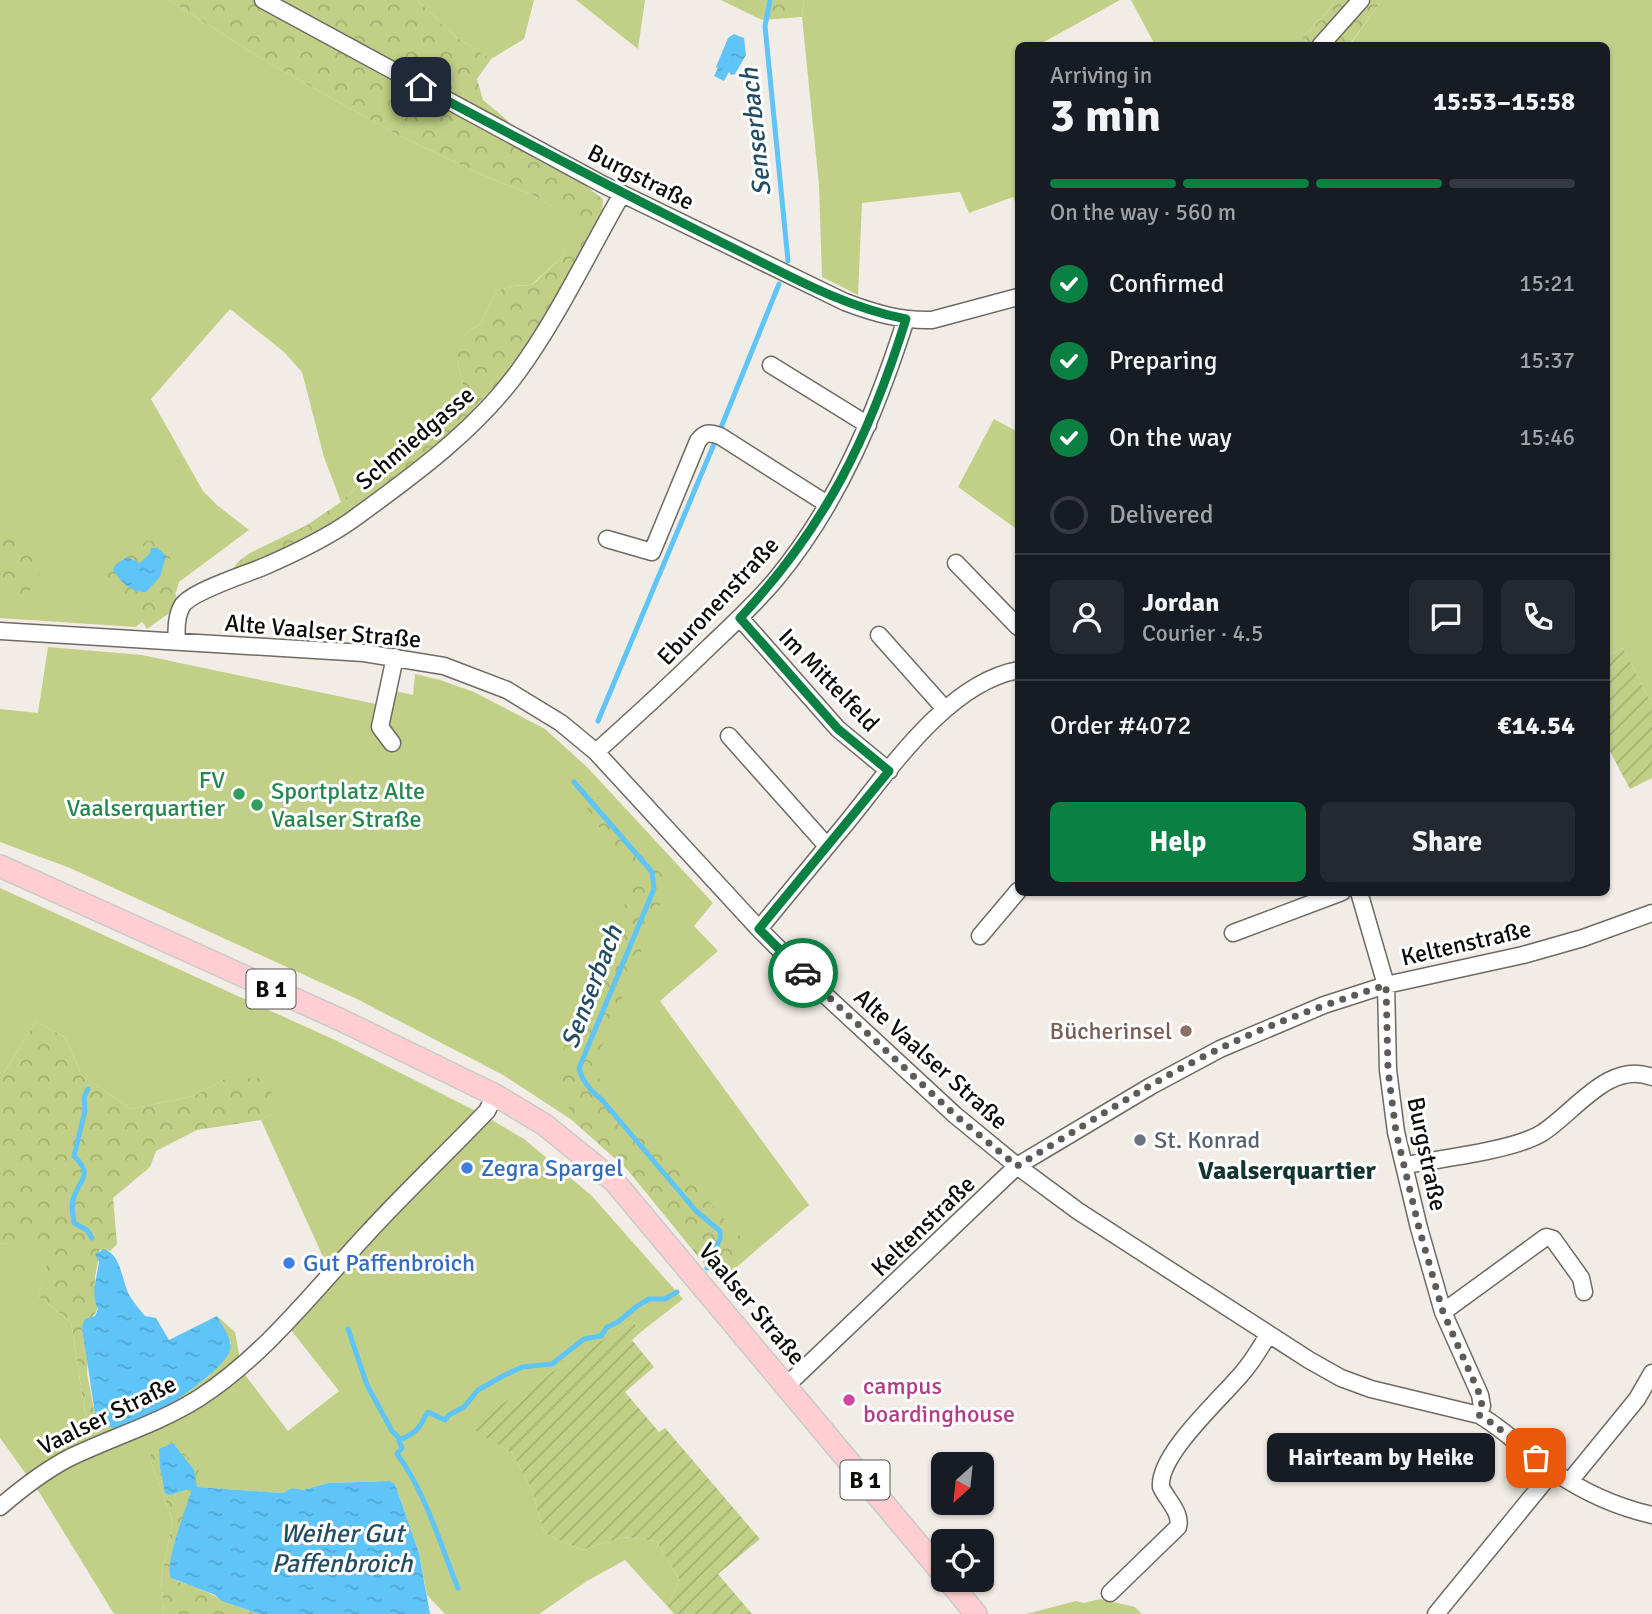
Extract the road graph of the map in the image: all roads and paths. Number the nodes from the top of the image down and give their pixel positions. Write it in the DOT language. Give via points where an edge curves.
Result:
graph roads {
  1 [pos="263,0"];
  2 [pos="1361,0"];
  3 [pos="1324,42"];
  4 [pos="622,194"];
  5 [pos="1015,298"];
  6 [pos="906,319"];
  7 [pos="771,365"];
  8 [pos="869,425"];
  9 [pos="827,504"];
  10 [pos="607,539"];
  11 [pos="956,563"];
  12 [pos="740,618"];
  13 [pos="1015,624"];
  14 [pos="0,631"];
  15 [pos="879,635"];
  16 [pos="177,642"];
  17 [pos="396,657"];
  18 [pos="1015,671"];
  19 [pos="945,709"];
  20 [pos="729,736"];
  21 [pos="392,743"];
  22 [pos="596,751"];
  23 [pos="889,771"];
  24 [pos="827,846"];
  25 [pos="0,866"];
  26 [pos="1015,895"];
  27 [pos="1331,896"];
  28 [pos="1360,896"];
  29 [pos="1652,914"];
  30 [pos="759,929"];
  31 [pos="1233,933"];
  32 [pos="980,936"];
  33 [pos="1386,985"];
  34 [pos="1652,1077"];
  35 [pos="495,1095"];
  36 [pos="1405,1165"];
  37 [pos="1017,1166"];
  38 [pos="1584,1293"];
  39 [pos="1443,1312"];
  40 [pos="1268,1335"];
  41 [pos="1652,1373"];
  42 [pos="786,1386"];
  43 [pos="1479,1415"];
  44 [pos="1553,1471"];
  45 [pos="1570,1481"];
  46 [pos="0,1507"];
  47 [pos="1652,1515"];
  48 [pos="931,1560"];
  49 [pos="958,1592"];
  50 [pos="1110,1593"];
  51 [pos="976,1614"];
  52 [pos="1436,1614"];
  1 -- 4 [label="street, Burgstraße"];
  2 -- 3 [label="street"];
  4 -- 6 [label="street, Burgstraße" via="845,302"];
  4 -- 16 [label="street, Schmiedgasse" via="544,332 492,404 420,469 345,525 183,604"];
  5 -- 6 [label="street, Burgstraße" via="932,320"];
  6 -- 8 [label="street, Eburonenstraße"];
  7 -- 8 [label="street"];
  8 -- 9 [label="street, Eburonenstraße"];
  9 -- 10 [label="street" via="710,433 698,441 652,552"];
  9 -- 12 [label="street, Eburonenstraße" via="783,570"];
  11 -- 13 [label="street"];
  12 -- 22 [label="street, Eburonenstraße"];
  12 -- 23 [label="street, Im Mittelfeld" via="838,729"];
  14 -- 16 [label="street, Alte Vaalser Straße"];
  15 -- 19 [label="street"];
  16 -- 17 [label="street, Alte Vaalser Straße"];
  17 -- 21 [label="street" via="380,727"];
  17 -- 22 [label="street, Alte Vaalser Straße" via="471,674 507,690"];
  18 -- 19 [label="street" via="972,689"];
  19 -- 23 [label="street"];
  20 -- 24 [label="street"];
  22 -- 30 [label="street, Alte Vaalser Straße"];
  23 -- 24 [label="street"];
  24 -- 30 [label="street"];
  25 -- 35 [label="main road, Vaalser Straße / B 1"];
  26 -- 32 [label="street"];
  27 -- 31 [label="street"];
  28 -- 33 [label="street, Burgstraße"];
  29 -- 33 [label="street, Keltenstraße" via="1523,955"];
  30 -- 37 [label="street, Alte Vaalser Straße" via="955,1115"];
  33 -- 36 [label="street, Burgstraße" via="1388,1070"];
  33 -- 37 [label="street, Keltenstraße" via="1220,1048"];
  34 -- 36 [label="street" via="1637,1072 1619,1075 1526,1141"];
  35 -- 42 [label="main road, Vaalser Straße / B 1" via="545,1125 614,1181"];
  35 -- 46 [label="street, Vaalser Straße" via="481,1118 247,1360 200,1397 162,1419 68,1459"];
  36 -- 39 [label="street, Burgstraße"];
  37 -- 40 [label="street, Alte Vaalser Straße"];
  37 -- 42 [label="street, Keltenstraße"];
  38 -- 39 [label="street" via="1581,1278 1553,1239 1546,1237"];
  39 -- 43 [label="street, Burgstraße" via="1480,1395"];
  40 -- 43 [label="street, Alte Vaalser Straße" via="1341,1378"];
  40 -- 50 [label="street" via="1247,1368 1164,1468 1161,1487 1178,1515 1178,1527"];
  41 -- 45 [label="street" via="1637,1399"];
  42 -- 48 [label="main road, Vaalser Straße / B 1"];
  43 -- 44 [label="street, Alte Vaalser Straße"];
  44 -- 45 [label="street, Alte Vaalser Straße"];
  44 -- 52 [label="street"];
  45 -- 47 [label="street, Alte Vaalser Straße" via="1625,1508"];
  49 -- 51 [label="main road"];
}
